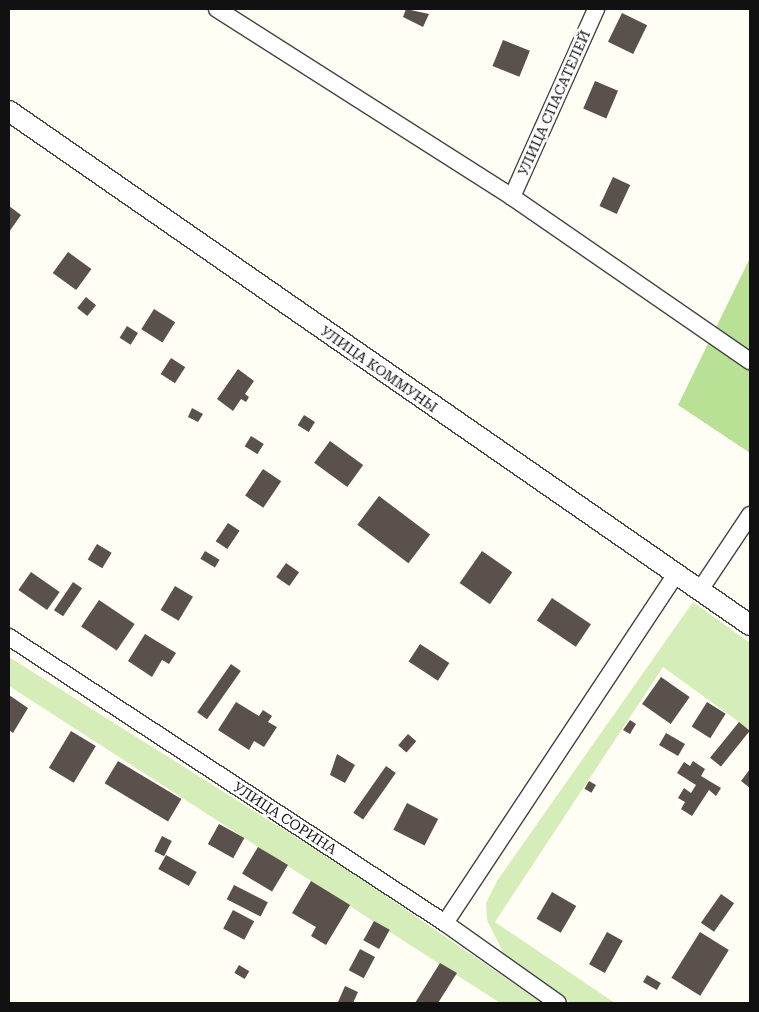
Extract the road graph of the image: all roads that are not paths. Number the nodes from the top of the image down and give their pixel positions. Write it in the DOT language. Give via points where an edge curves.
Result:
graph roads {
  1 [pos="217,9"];
  2 [pos="596,9"];
  3 [pos="9,111"];
  4 [pos="512,197"];
  5 [pos="750,361"];
  6 [pos="750,515"];
  7 [pos="677,573"];
  8 [pos="700,590"];
  9 [pos="750,625"];
  10 [pos="9,637"];
  11 [pos="444,923"];
  12 [pos="558,1003"];
  1 -- 4 [label="street"];
  2 -- 4 [label="street, УЛИЦА СПАСАТЕЛЕЙ"];
  3 -- 7 [label="street, УЛИЦА КОММУНЫ"];
  4 -- 5 [label="street"];
  6 -- 8 [label="street"];
  7 -- 8 [label="street, УЛИЦА КОММУНЫ"];
  7 -- 11 [label="street"];
  8 -- 9 [label="street, УЛИЦА КОММУНЫ"];
  10 -- 11 [label="street, УЛИЦА СОРИНА"];
  11 -- 12 [label="street, УЛИЦА СОРИНА"];
}
